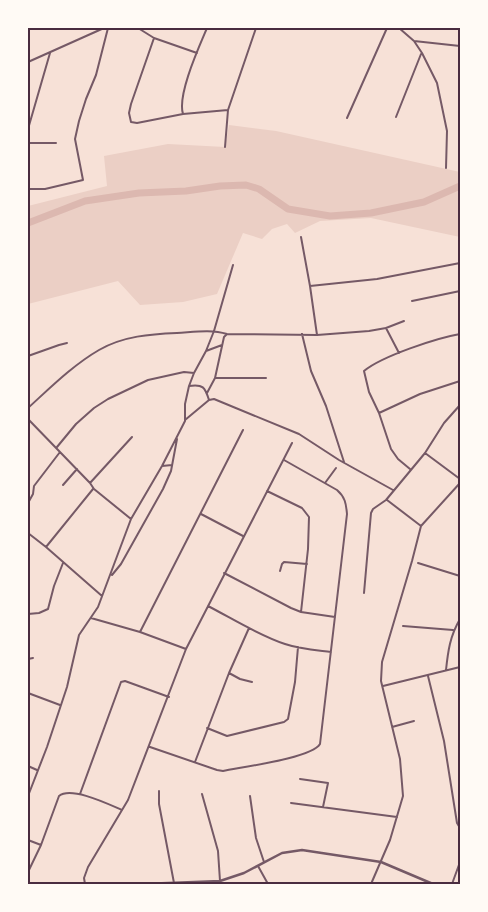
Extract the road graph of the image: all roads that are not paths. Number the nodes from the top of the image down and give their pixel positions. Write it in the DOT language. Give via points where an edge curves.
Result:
graph roads {
  1 [pos="104,28"];
  2 [pos="108,28"];
  3 [pos="138,28"];
  4 [pos="207,28"];
  5 [pos="256,28"];
  6 [pos="387,28"];
  7 [pos="400,28"];
  8 [pos="154,38"];
  9 [pos="414,41"];
  10 [pos="460,46"];
  11 [pos="50,53"];
  12 [pos="197,53"];
  13 [pos="422,53"];
  14 [pos="28,62"];
  15 [pos="228,110"];
  16 [pos="183,114"];
  17 [pos="396,117"];
  18 [pos="347,118"];
  19 [pos="28,129"];
  20 [pos="28,143"];
  21 [pos="56,143"];
  22 [pos="225,147"];
  23 [pos="446,168"];
  24 [pos="28,190"];
  25 [pos="460,232"];
  26 [pos="460,236"];
  27 [pos="301,237"];
  28 [pos="460,263"];
  29 [pos="233,265"];
  30 [pos="310,286"];
  31 [pos="460,291"];
  32 [pos="412,302"];
  33 [pos="404,320"];
  34 [pos="386,328"];
  35 [pos="214,331"];
  36 [pos="227,334"];
  37 [pos="302,334"];
  38 [pos="460,334"];
  39 [pos="317,335"];
  40 [pos="68,343"];
  41 [pos="222,345"];
  42 [pos="206,351"];
  43 [pos="399,353"];
  44 [pos="28,356"];
  45 [pos="194,373"];
  46 [pos="215,378"];
  47 [pos="266,378"];
  48 [pos="460,381"];
  49 [pos="189,386"];
  50 [pos="207,393"];
  51 [pos="209,400"];
  52 [pos="460,405"];
  53 [pos="28,408"];
  54 [pos="379,412"];
  55 [pos="28,419"];
  56 [pos="185,421"];
  57 [pos="243,430"];
  58 [pos="177,436"];
  59 [pos="132,437"];
  60 [pos="292,443"];
  61 [pos="56,447"];
  62 [pos="60,452"];
  63 [pos="425,453"];
  64 [pos="284,460"];
  65 [pos="345,463"];
  66 [pos="162,466"];
  67 [pos="172,466"];
  68 [pos="336,468"];
  69 [pos="77,469"];
  70 [pos="411,469"];
  71 [pos="460,479"];
  72 [pos="324,482"];
  73 [pos="90,483"];
  74 [pos="460,483"];
  75 [pos="63,485"];
  76 [pos="94,489"];
  77 [pos="393,490"];
  78 [pos="267,492"];
  79 [pos="386,500"];
  80 [pos="28,503"];
  81 [pos="200,514"];
  82 [pos="131,520"];
  83 [pos="421,526"];
  84 [pos="29,534"];
  85 [pos="243,536"];
  86 [pos="28,540"];
  87 [pos="46,547"];
  88 [pos="63,563"];
  89 [pos="418,563"];
  90 [pos="307,564"];
  91 [pos="280,571"];
  92 [pos="224,573"];
  93 [pos="460,576"];
  94 [pos="109,577"];
  95 [pos="364,594"];
  96 [pos="102,596"];
  97 [pos="208,606"];
  98 [pos="301,612"];
  99 [pos="28,614"];
  100 [pos="91,618"];
  101 [pos="335,618"];
  102 [pos="460,619"];
  103 [pos="403,626"];
  104 [pos="250,628"];
  105 [pos="454,630"];
  106 [pos="140,632"];
  107 [pos="298,647"];
  108 [pos="186,649"];
  109 [pos="332,652"];
  110 [pos="33,658"];
  111 [pos="28,659"];
  112 [pos="460,667"];
  113 [pos="446,670"];
  114 [pos="229,673"];
  115 [pos="428,676"];
  116 [pos="252,682"];
  117 [pos="383,686"];
  118 [pos="28,693"];
  119 [pos="168,696"];
  120 [pos="60,705"];
  121 [pos="414,721"];
  122 [pos="392,727"];
  123 [pos="207,728"];
  124 [pos="150,747"];
  125 [pos="195,762"];
  126 [pos="28,766"];
  127 [pos="37,770"];
  128 [pos="300,779"];
  129 [pos="159,792"];
  130 [pos="80,794"];
  131 [pos="202,794"];
  132 [pos="28,796"];
  133 [pos="250,796"];
  134 [pos="291,803"];
  135 [pos="323,807"];
  136 [pos="122,810"];
  137 [pos="397,817"];
  138 [pos="460,828"];
  139 [pos="28,840"];
  140 [pos="41,845"];
  141 [pos="264,862"];
  142 [pos="381,862"];
  143 [pos="460,862"];
  144 [pos="258,866"];
  145 [pos="28,872"];
  146 [pos="220,881"];
  147 [pos="425,881"];
  148 [pos="174,883"];
  149 [pos="85,884"];
  150 [pos="142,884"];
  151 [pos="268,884"];
  152 [pos="371,884"];
  153 [pos="423,884"];
  154 [pos="433,884"];
  155 [pos="452,884"];
  1 -- 11 [label="street"];
  2 -- 24 [label="street" via="75,140 83,180"];
  3 -- 8 [label="street"];
  4 -- 12 [label="street"];
  5 -- 15 [label="street"];
  6 -- 18 [label="street"];
  7 -- 9 [label="street"];
  8 -- 12 [label="street"];
  8 -- 16 [label="street" via="131,104 130,118 137,123"];
  9 -- 10 [label="street"];
  9 -- 13 [label="street"];
  11 -- 14 [label="street"];
  11 -- 19 [label="street"];
  12 -- 16 [label="street" via="182,99"];
  13 -- 17 [label="street"];
  13 -- 23 [label="street" via="437,83 446,123"];
  15 -- 16 [label="street"];
  15 -- 22 [label="street"];
  20 -- 21 [label="street"];
  25 -- 26 [label="street"];
  27 -- 30 [label="street"];
  28 -- 30 [label="street" via="377,279"];
  29 -- 35 [label="street"];
  30 -- 39 [label="street"];
  31 -- 32 [label="street"];
  33 -- 34 [label="street"];
  34 -- 39 [label="street"];
  34 -- 43 [label="street"];
  35 -- 36 [label="street"];
  35 -- 42 [label="street"];
  35 -- 53 [label="street" via="149,334 109,345 86,359"];
  36 -- 37 [label="street"];
  36 -- 41 [label="street"];
  37 -- 39 [label="street"];
  37 -- 65 [label="street" via="311,372"];
  38 -- 43 [label="street"];
  40 -- 44 [label="street"];
  41 -- 42 [label="street"];
  41 -- 46 [label="street"];
  42 -- 45 [label="street"];
  43 -- 54 [label="street" via="364,371 369,392"];
  45 -- 49 [label="street"];
  45 -- 61 [label="street" via="148,380 108,399 76,424"];
  46 -- 47 [label="street"];
  46 -- 50 [label="street"];
  48 -- 54 [label="street"];
  49 -- 50 [label="street" via="197,385"];
  49 -- 56 [label="street"];
  50 -- 51 [label="street"];
  51 -- 56 [label="street"];
  51 -- 65 [label="street" via="248,412 299,434"];
  52 -- 63 [label="street"];
  54 -- 70 [label="street" via="391,449"];
  55 -- 61 [label="street"];
  56 -- 58 [label="street"];
  57 -- 81 [label="street"];
  58 -- 66 [label="street"];
  58 -- 67 [label="street"];
  59 -- 73 [label="street"];
  60 -- 64 [label="street"];
  61 -- 62 [label="street"];
  62 -- 69 [label="street"];
  62 -- 80 [label="street" via="34,486"];
  63 -- 70 [label="street"];
  63 -- 71 [label="street"];
  64 -- 72 [label="street"];
  64 -- 78 [label="street"];
  65 -- 77 [label="street"];
  66 -- 67 [label="street"];
  66 -- 82 [label="street"];
  67 -- 94 [label="street" via="172,472 143,526 121,564"];
  68 -- 72 [label="street"];
  69 -- 73 [label="street"];
  69 -- 75 [label="street"];
  70 -- 77 [label="street"];
  72 -- 101 [label="street" via="344,496 346,503"];
  73 -- 76 [label="street"];
  74 -- 83 [label="street"];
  76 -- 82 [label="street"];
  76 -- 87 [label="street"];
  77 -- 79 [label="street"];
  78 -- 85 [label="street"];
  78 -- 90 [label="street" via="302,508 309,517"];
  79 -- 83 [label="street"];
  79 -- 95 [label="street" via="371,513"];
  81 -- 85 [label="street"];
  81 -- 106 [label="street"];
  82 -- 94 [label="street"];
  83 -- 117 [label="street" via="382,662"];
  84 -- 86 [label="street"];
  84 -- 87 [label="street"];
  85 -- 92 [label="street"];
  87 -- 88 [label="street"];
  88 -- 96 [label="street"];
  88 -- 99 [label="street" via="48,609"];
  89 -- 93 [label="street"];
  90 -- 91 [label="street" via="284,562"];
  90 -- 98 [label="street"];
  92 -- 97 [label="street"];
  92 -- 98 [label="street"];
  94 -- 96 [label="street"];
  96 -- 100 [label="street"];
  97 -- 104 [label="street"];
  97 -- 108 [label="street"];
  98 -- 101 [label="street"];
  100 -- 106 [label="street"];
  100 -- 120 [label="street" via="79,635"];
  101 -- 109 [label="street"];
  102 -- 105 [label="street"];
  103 -- 105 [label="street"];
  104 -- 107 [label="street"];
  104 -- 114 [label="street"];
  105 -- 113 [label="street"];
  106 -- 108 [label="street"];
  107 -- 109 [label="street"];
  107 -- 123 [label="street" via="288,719 227,736"];
  108 -- 119 [label="street"];
  109 -- 125 [label="street" via="317,749 299,756 223,771"];
  110 -- 111 [label="street"];
  112 -- 113 [label="street"];
  113 -- 115 [label="street"];
  114 -- 116 [label="street"];
  114 -- 123 [label="street"];
  115 -- 117 [label="street"];
  115 -- 138 [label="street"];
  117 -- 122 [label="street"];
  118 -- 120 [label="street"];
  119 -- 124 [label="street"];
  119 -- 130 [label="street" via="121,682"];
  120 -- 127 [label="street"];
  121 -- 122 [label="street"];
  122 -- 137 [label="street" via="403,788"];
  123 -- 125 [label="street"];
  124 -- 125 [label="street"];
  124 -- 136 [label="street"];
  126 -- 127 [label="street"];
  127 -- 132 [label="street"];
  128 -- 135 [label="street" via="328,783"];
  129 -- 148 [label="street"];
  130 -- 136 [label="street"];
  130 -- 140 [label="street" via="65,792 59,796"];
  131 -- 146 [label="street" via="218,851"];
  133 -- 141 [label="street" via="256,838"];
  134 -- 135 [label="street"];
  135 -- 137 [label="street"];
  136 -- 149 [label="street" via="88,867"];
  137 -- 142 [label="street"];
  139 -- 140 [label="street"];
  140 -- 145 [label="street"];
  141 -- 142 [label="street" via="282,853 302,850"];
  141 -- 144 [label="street"];
  142 -- 147 [label="street"];
  142 -- 152 [label="street"];
  143 -- 155 [label="street"];
  144 -- 146 [label="street"];
  144 -- 151 [label="street"];
  146 -- 148 [label="street"];
  147 -- 153 [label="street"];
  147 -- 154 [label="street"];
  148 -- 150 [label="street"];
}
